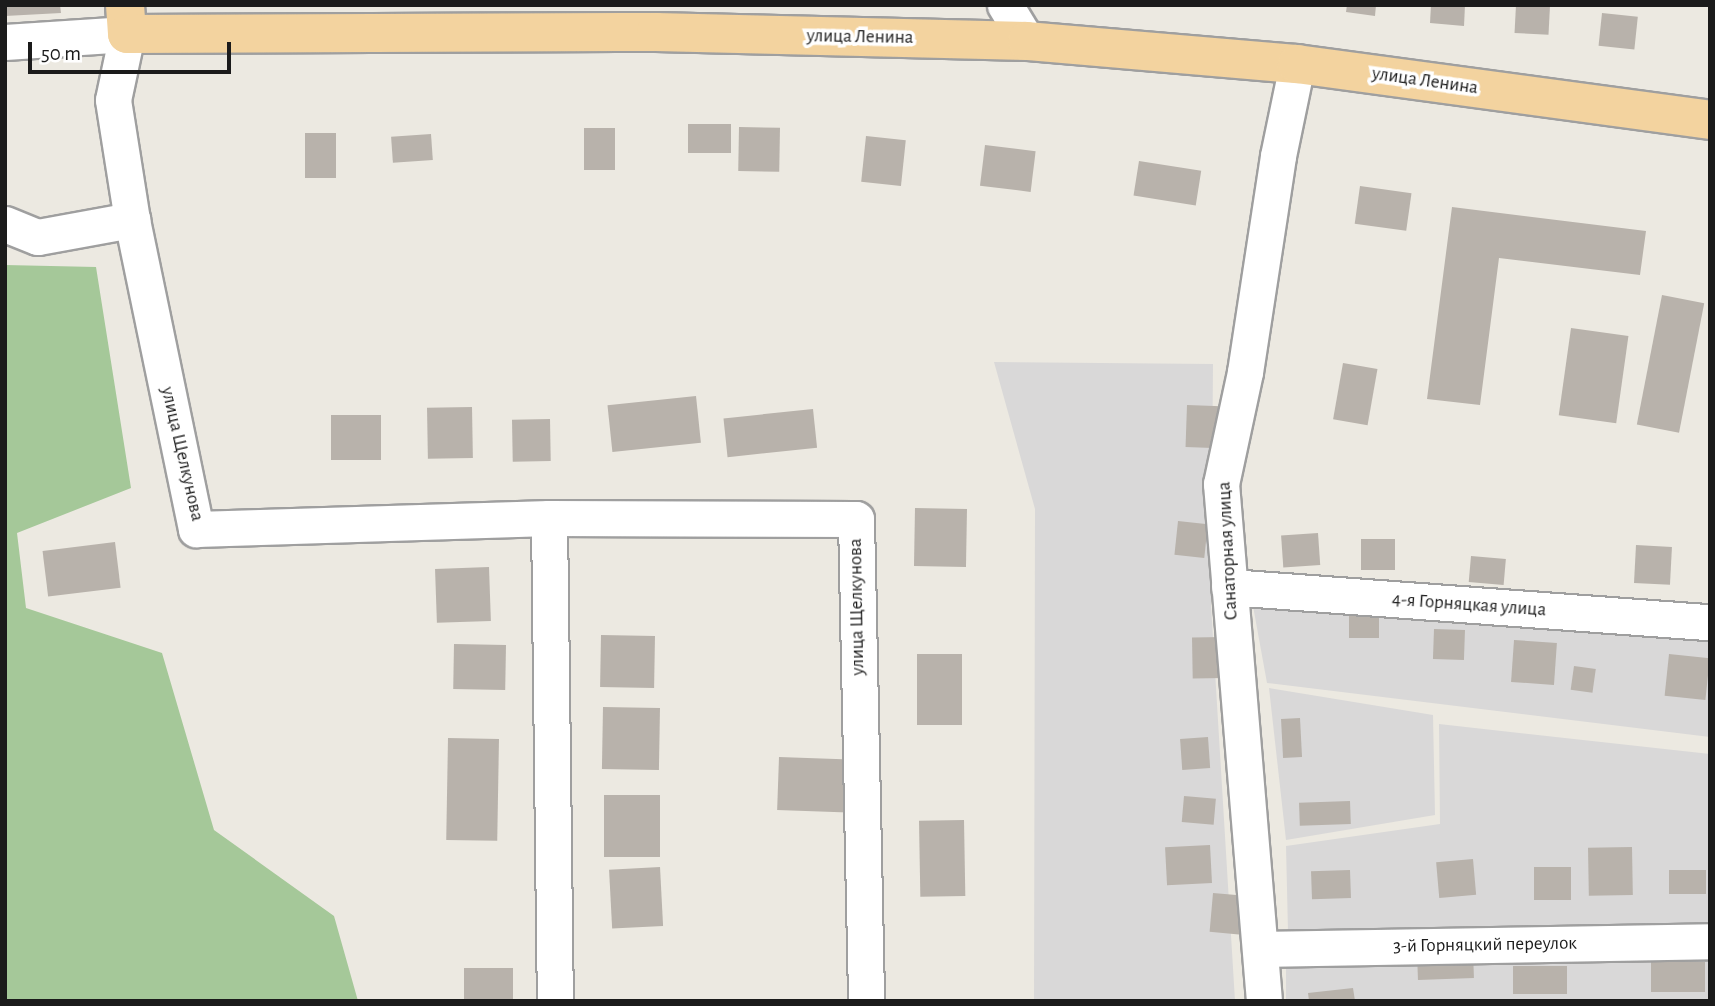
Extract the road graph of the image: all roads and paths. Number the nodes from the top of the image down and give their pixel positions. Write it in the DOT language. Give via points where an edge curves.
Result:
graph roads {
  1 [pos="1005,5"];
  2 [pos="126,20"];
  3 [pos="1027,41"];
  4 [pos="5,42"];
  5 [pos="1297,64"];
  6 [pos="1710,120"];
  7 [pos="132,220"];
  8 [pos="5,224"];
  9 [pos="549,518"];
  10 [pos="1229,587"];
  11 [pos="1710,622"];
  12 [pos="1710,942"];
  13 [pos="1261,949"];
  14 [pos="555,1001"];
  15 [pos="866,1001"];
  16 [pos="1264,1001"];
  1 -- 3 [label="street"];
  2 -- 3 [label="main road, улица Ленина"];
  2 -- 4 [label="street, улица Ленина"];
  2 -- 7 [label="street, улица Щелкунова" via="113,100"];
  3 -- 5 [label="main road, улица Ленина"];
  5 -- 6 [label="main road, улица Ленина"];
  5 -- 10 [label="street, Санаторная улица" via="1222,484"];
  7 -- 8 [label="street" via="38,237"];
  7 -- 9 [label="street, улица Щелкунова" via="196,528"];
  9 -- 14 [label="street"];
  9 -- 15 [label="street, улица Щелкунова" via="856,519"];
  10 -- 11 [label="street, 4-я Горняцкая улица"];
  10 -- 13 [label="street, Санаторная улица"];
  12 -- 13 [label="street, 3-й Горняцкий переулок"];
  13 -- 16 [label="street, Санаторная улица"];
}
